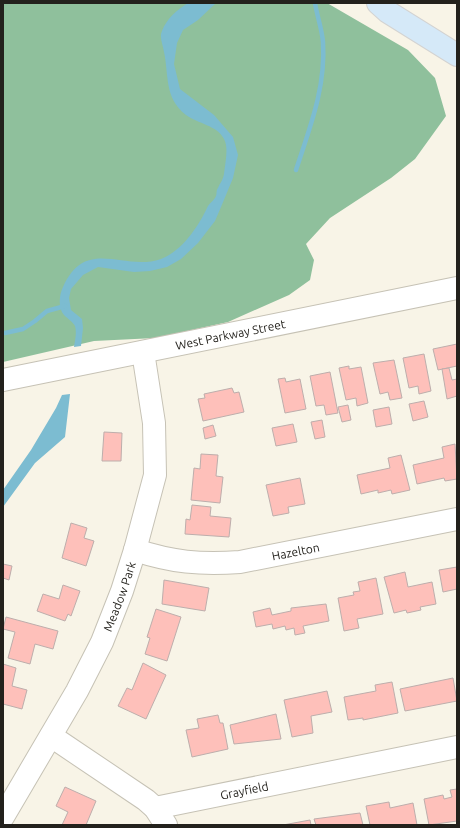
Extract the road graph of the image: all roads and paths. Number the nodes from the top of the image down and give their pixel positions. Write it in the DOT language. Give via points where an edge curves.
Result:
graph roads {
  1 [pos="378,3"];
  2 [pos="457,55"];
  3 [pos="457,288"];
  4 [pos="143,352"];
  5 [pos="3,380"];
  6 [pos="457,519"];
  7 [pos="135,550"];
  8 [pos="51,736"];
  9 [pos="457,747"];
  10 [pos="3,817"];
  11 [pos="160,817"];
  1 -- 2 [label="main road" via="388,12"];
  3 -- 4 [label="street, West Parkway Street"];
  4 -- 5 [label="street, West Parkway Street"];
  4 -- 7 [label="street, Meadow Park" via="154,423 155,475"];
  6 -- 7 [label="street, Hazelton" via="240,562 210,565 163,559"];
  7 -- 8 [label="street, Meadow Park" via="102,642"];
  8 -- 10 [label="street, Meadow Park"];
  8 -- 11 [label="street, Grayfield" via="125,785"];
  9 -- 11 [label="street, Grayfield"];
}
